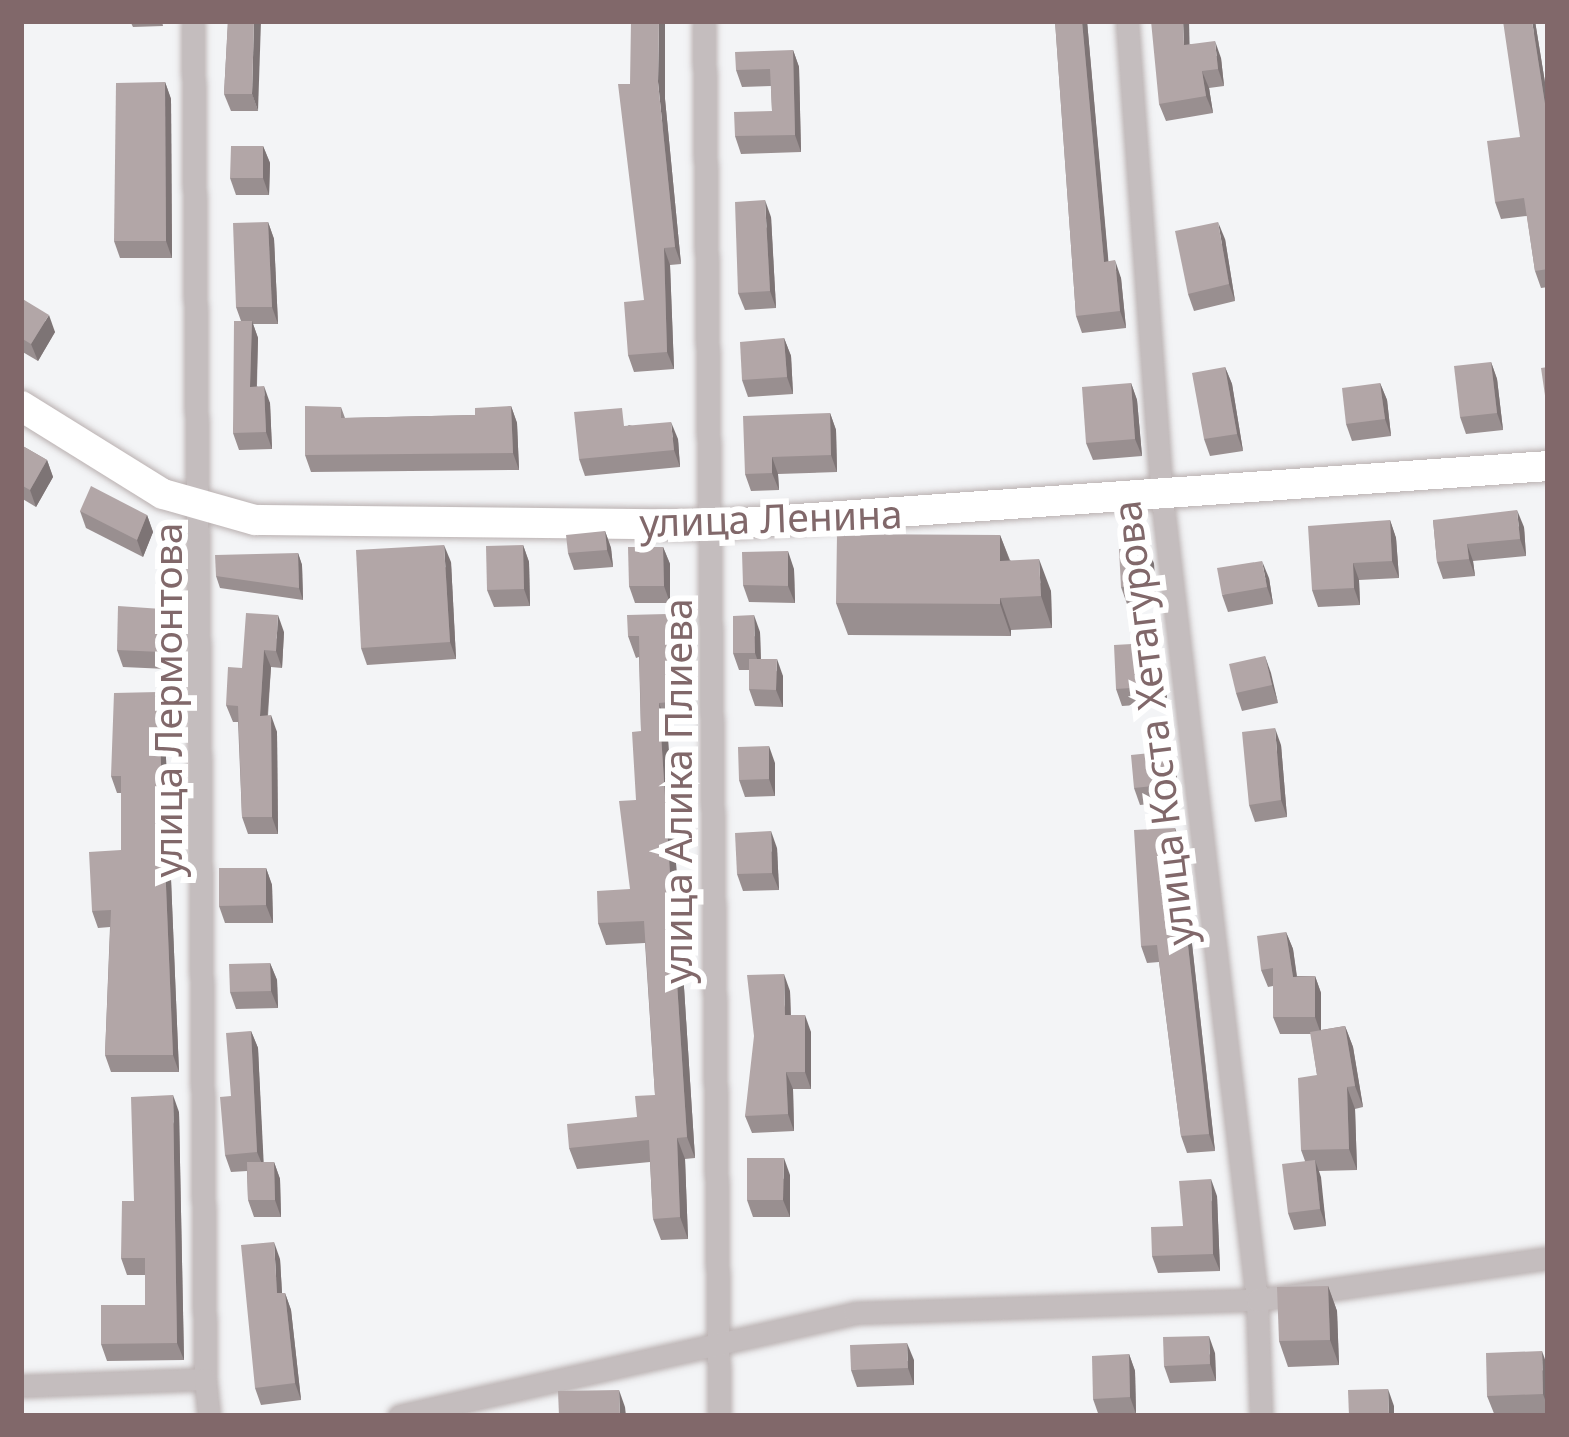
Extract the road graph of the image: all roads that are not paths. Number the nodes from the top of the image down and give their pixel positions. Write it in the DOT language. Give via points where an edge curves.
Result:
graph roads {
  1 [pos="194,21"];
  2 [pos="704,21"];
  3 [pos="1127,21"];
  4 [pos="21,406"];
  5 [pos="1548,466"];
  6 [pos="1162,498"];
  7 [pos="203,510"];
  8 [pos="713,525"];
  9 [pos="1548,1258"];
  10 [pos="1257,1300"];
  11 [pos="713,1344"];
  12 [pos="205,1379"];
  13 [pos="21,1386"];
  14 [pos="209,1416"];
  15 [pos="399,1416"];
  16 [pos="719,1416"];
  17 [pos="1261,1416"];
  1 -- 7 [label="street, улица Лермонтова"];
  2 -- 8 [label="street, улица Алика Плиева"];
  3 -- 6 [label="street, улица Коста Хетагурова"];
  4 -- 7 [label="street, улица Ленина"];
  5 -- 6 [label="street, улица Ленина"];
  6 -- 8 [label="street, улица Ленина"];
  6 -- 10 [label="street, улица Коста Хетагурова"];
  7 -- 8 [label="street, улица Ленина" via="255,520"];
  7 -- 12 [label="street, улица Лермонтова"];
  8 -- 11 [label="street, улица Алика Плиева"];
  9 -- 10 [label="street"];
  10 -- 11 [label="street" via="894,1310"];
  10 -- 17 [label="street, улица Коста Хетагурова"];
  11 -- 15 [label="street"];
  11 -- 16 [label="street, улица Алика Плиева"];
  12 -- 13 [label="street"];
  12 -- 14 [label="street, улица Лермонтова"];
}
